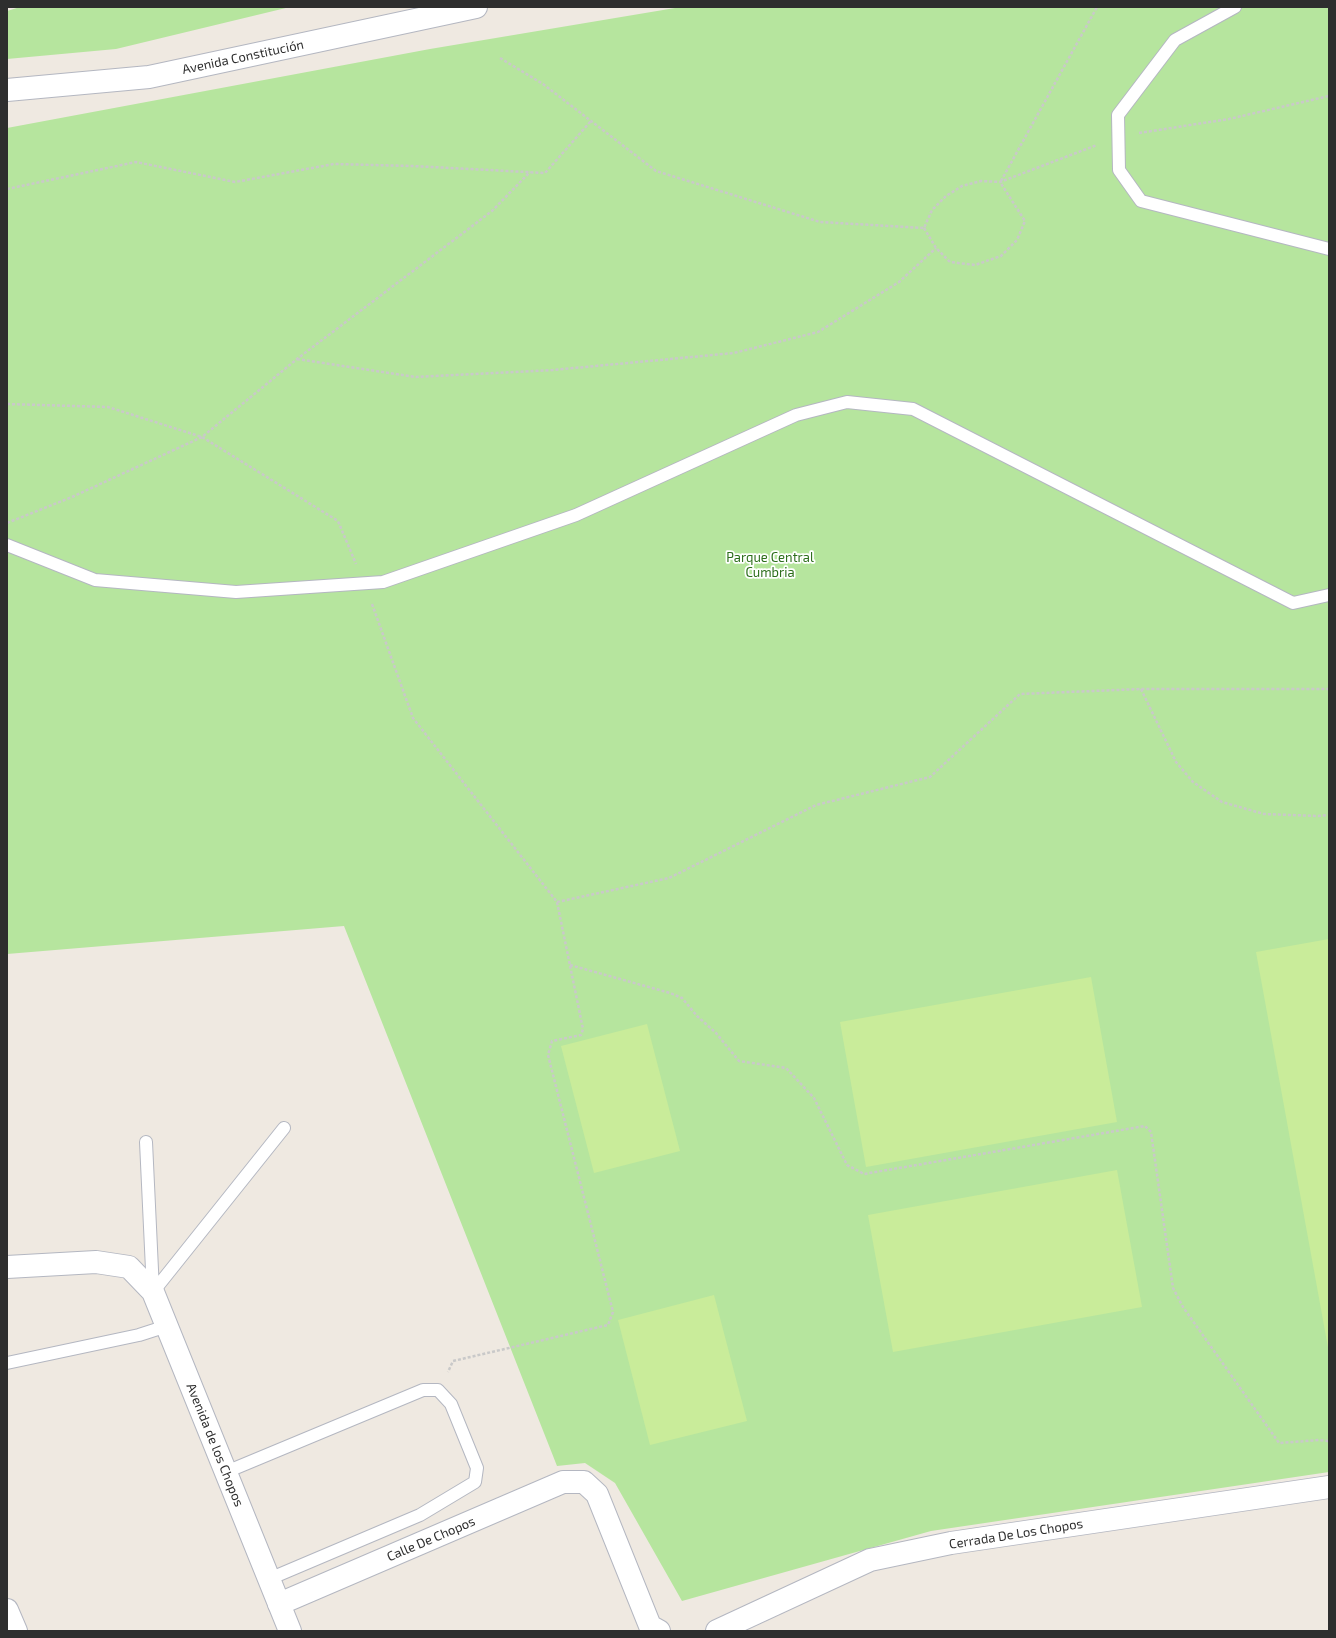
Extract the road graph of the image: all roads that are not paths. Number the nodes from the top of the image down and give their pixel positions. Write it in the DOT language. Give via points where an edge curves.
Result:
graph roads {
  1 [pos="476,7"];
  2 [pos="1235,7"];
  3 [pos="7,90"];
  4 [pos="1329,249"];
  5 [pos="7,546"];
  6 [pos="1329,595"];
  7 [pos="284,1128"];
  8 [pos="146,1142"];
  9 [pos="7,1267"];
  10 [pos="153,1292"];
  11 [pos="167,1326"];
  12 [pos="7,1363"];
  13 [pos="226,1472"];
  14 [pos="1329,1487"];
  15 [pos="269,1579"];
  16 [pos="279,1604"];
  17 [pos="7,1610"];
  18 [pos="16,1631"];
  19 [pos="290,1631"];
  20 [pos="659,1631"];
  21 [pos="717,1631"];
  1 -- 3 [label="street, Avenida Constitución" via="149,77"];
  2 -- 4 [label="lane" via="1175,40 1118,116 1119,170 1141,201"];
  5 -- 6 [label="lane" via="95,580 236,592 383,582 576,515 796,415 847,402 913,409 1293,603"];
  7 -- 10 [label="lane"];
  8 -- 10 [label="lane"];
  9 -- 10 [label="street, Avenida de los Chopos" via="96,1262 129,1267"];
  10 -- 11 [label="street, Avenida de los Chopos"];
  11 -- 12 [label="lane" via="139,1335"];
  11 -- 13 [label="street, Avenida de los Chopos"];
  13 -- 15 [label="street, Avenida de los Chopos"];
  13 -- 15 [label="lane" via="423,1390 438,1390 451,1404 477,1468 475,1482 420,1515"];
  14 -- 21 [label="street, Cerrada De Los Chopos" via="951,1543 870,1560"];
  15 -- 16 [label="street, Avenida de los Chopos"];
  16 -- 19 [label="street, Avenida de los Chopos"];
  16 -- 20 [label="street, Calle De Chopos" via="563,1482 584,1482 597,1494 650,1626"];
  17 -- 18 [label="street"];
}
